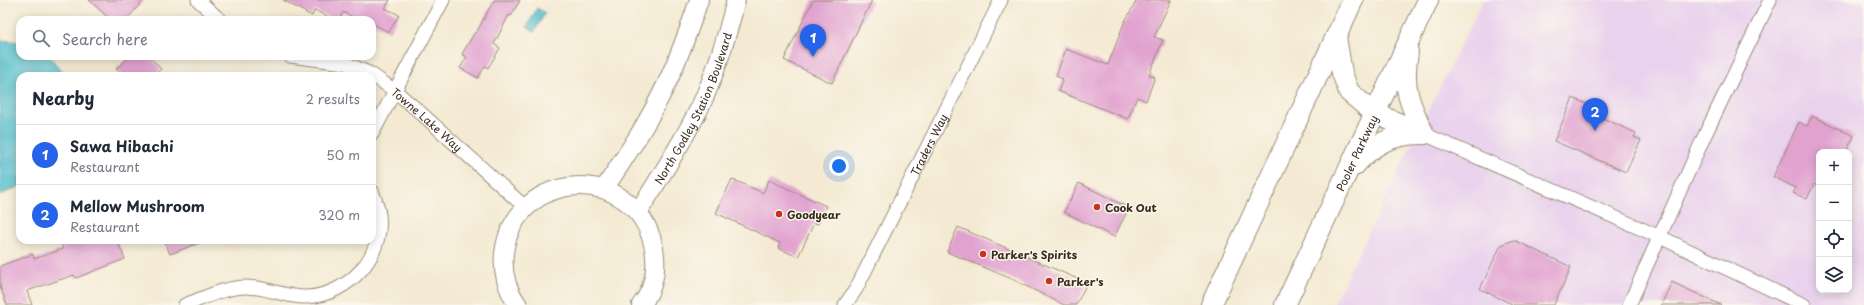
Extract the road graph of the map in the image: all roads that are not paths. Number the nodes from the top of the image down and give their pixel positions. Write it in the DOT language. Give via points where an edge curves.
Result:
graph roads {
  1 [pos="198,0"];
  2 [pos="443,0"];
  3 [pos="699,0"];
  4 [pos="736,0"];
  5 [pos="1001,0"];
  6 [pos="1353,0"];
  7 [pos="1428,0"];
  8 [pos="1770,0"];
  9 [pos="216,16"];
  10 [pos="1411,34"];
  11 [pos="1336,37"];
  12 [pos="318,60"];
  13 [pos="367,72"];
  14 [pos="376,77"];
  15 [pos="396,91"];
  16 [pos="1374,113"];
  17 [pos="376,127"];
  18 [pos="1424,134"];
  19 [pos="1345,177"];
  20 [pos="604,189"];
  21 [pos="376,202"];
  22 [pos="526,208"];
  23 [pos="638,212"];
  24 [pos="1660,237"];
  25 [pos="376,239"];
  26 [pos="375,244"];
  27 [pos="856,289"];
  28 [pos="647,304"];
  29 [pos="185,305"];
  30 [pos="518,305"];
  31 [pos="845,305"];
  32 [pos="852,305"];
  33 [pos="1211,305"];
  34 [pos="1285,305"];
  35 [pos="1629,305"];
  36 [pos="1804,305"];
  1 -- 9 [label="street"];
  2 -- 15 [label="street"];
  3 -- 20 [label="street" via="690,28 660,97"];
  4 -- 23 [label="street, North Godley Station Boulevard" via="728,36 700,106"];
  5 -- 27 [label="street, Traders Way"];
  6 -- 11 [label="main road"];
  7 -- 10 [label="main road, Pooler Parkway"];
  8 -- 24 [label="street" via="1703,139"];
  10 -- 16 [label="main road, Pooler Parkway"];
  10 -- 18 [label="main road" via="1405,71 1406,87"];
  11 -- 16 [label="main road" via="1342,73 1349,92"];
  11 -- 33 [label="main road"];
  12 -- 13 [label="street, Towne Lake Way" via="353,65"];
  14 -- 15 [label="street, Towne Lake Way"];
  15 -- 17 [label="street"];
  15 -- 22 [label="street, Towne Lake Way"];
  16 -- 18 [label="main road"];
  16 -- 19 [label="main road, Pooler Parkway"];
  18 -- 19 [label="main road" via="1406,134 1384,141 1364,154"];
  18 -- 24 [label="street"];
  19 -- 34 [label="main road, Pooler Parkway"];
  20 -- 22 [label="street" via="583,185 562,187 542,195"];
  20 -- 23 [label="street" via="623,198"];
  21 -- 25 [label="street" via="380,222"];
  22 -- 30 [label="street" via="511,229 503,261 506,281"];
  23 -- 28 [label="street" via="650,232 656,255 654,279"];
  24 -- 35 [label="street"];
  24 -- 36 [label="street"];
  26 -- 29 [label="street" via="364,268 355,278 325,294 306,297 243,287 222,291"];
  27 -- 31 [label="street, Traders Way"];
  27 -- 32 [label="street, Traders Way"];
}
